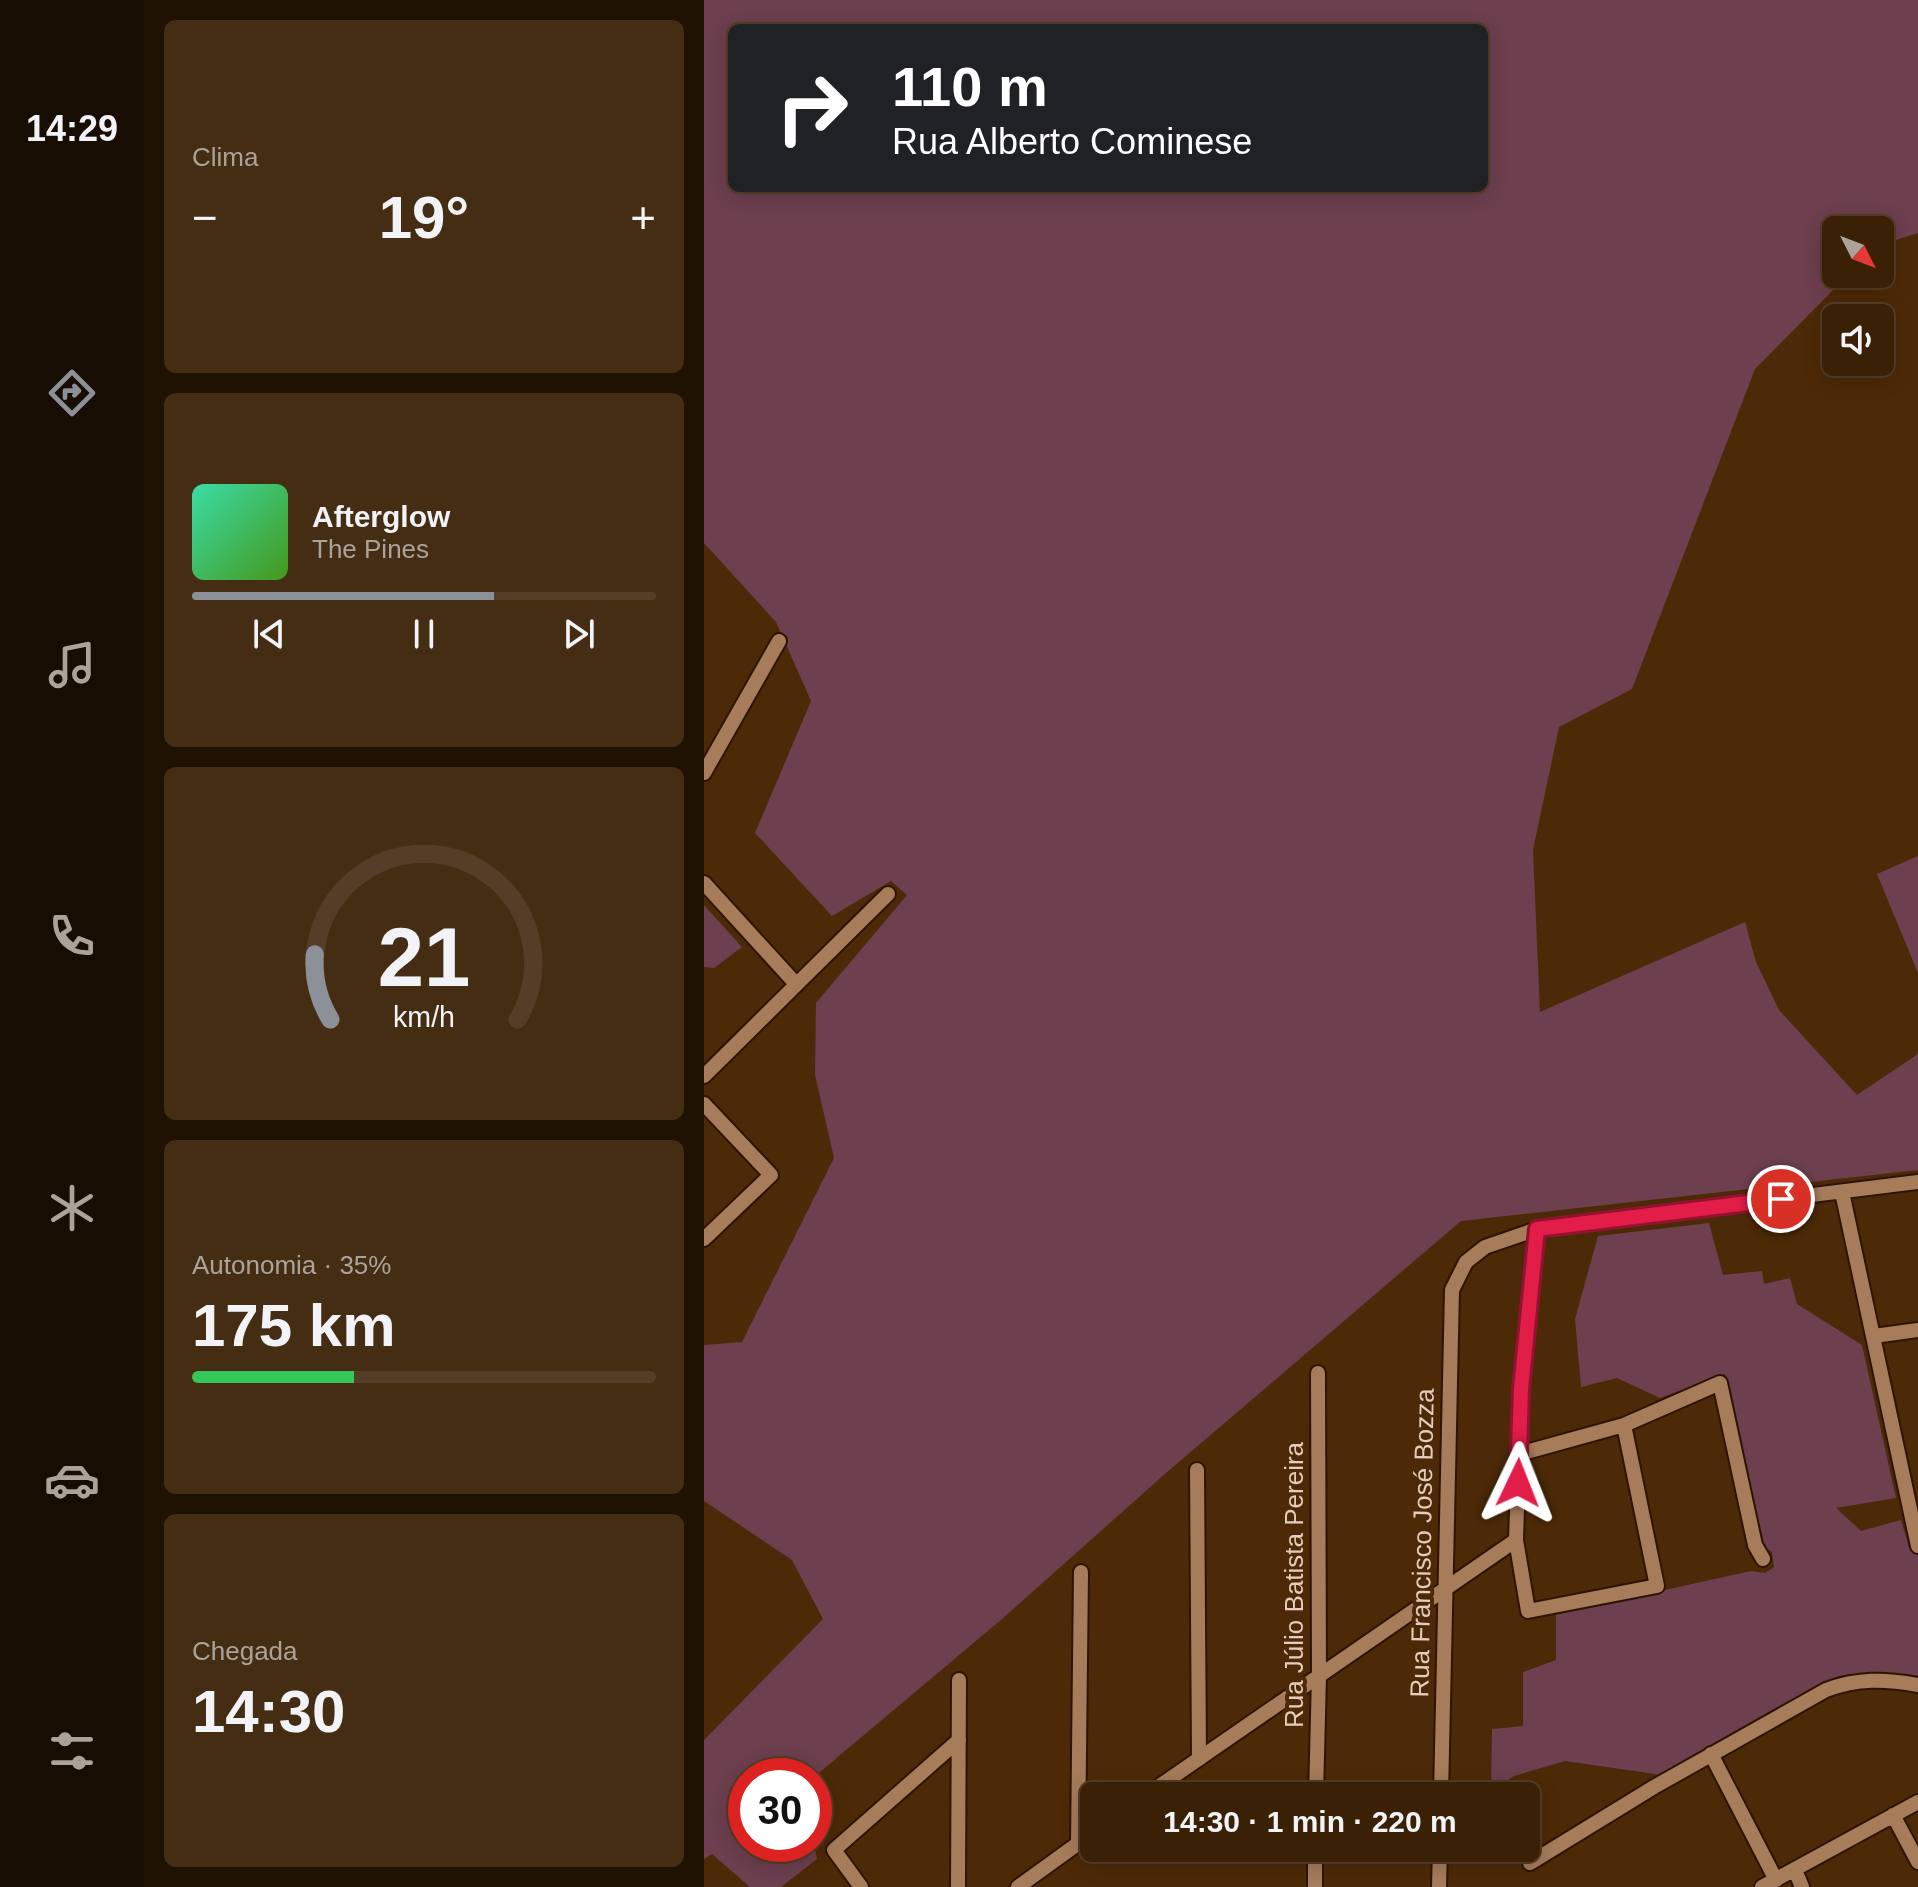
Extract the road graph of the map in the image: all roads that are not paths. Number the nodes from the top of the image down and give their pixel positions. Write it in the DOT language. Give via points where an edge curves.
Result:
graph roads {
  1 [pos="779,641"];
  2 [pos="704,773"];
  3 [pos="704,883"];
  4 [pos="888,894"];
  5 [pos="796,984"];
  6 [pos="704,1076"];
  7 [pos="704,1104"];
  8 [pos="1918,1182"];
  9 [pos="1842,1192"];
  10 [pos="1537,1229"];
  11 [pos="704,1239"];
  12 [pos="1918,1330"];
  13 [pos="1874,1336"];
  14 [pos="1318,1373"];
  15 [pos="1624,1425"];
  16 [pos="1519,1454"];
  17 [pos="1197,1470"];
  18 [pos="1516,1540"];
  19 [pos="1918,1546"];
  20 [pos="1763,1559"];
  21 [pos="1081,1572"];
  22 [pos="1445,1587"];
  23 [pos="1319,1675"];
  24 [pos="959,1680"];
  25 [pos="1918,1685"];
  26 [pos="959,1740"];
  27 [pos="1711,1754"];
  28 [pos="1199,1759"];
  29 [pos="1165,1782"];
  30 [pos="1316,1782"];
  31 [pos="1441,1782"];
  32 [pos="1918,1802"];
  33 [pos="1893,1815"];
  34 [pos="1078,1843"];
  35 [pos="1315,1862"];
  36 [pos="1440,1862"];
  37 [pos="1918,1862"];
  38 [pos="1530,1863"];
  39 [pos="1795,1870"];
  40 [pos="1769,1883"];
  41 [pos="861,1887"];
  42 [pos="958,1887"];
  43 [pos="1018,1887"];
  44 [pos="1315,1887"];
  45 [pos="1439,1887"];
  46 [pos="1802,1887"];
  1 -- 2 [label="street"];
  3 -- 5 [label="street"];
  4 -- 5 [label="street"];
  5 -- 6 [label="street"];
  7 -- 11 [label="street" via="771,1175"];
  8 -- 9 [label="street"];
  9 -- 10 [label="street"];
  9 -- 13 [label="street"];
  10 -- 16 [label="street"];
  10 -- 22 [label="street, Rua Francisco José Bozza" via="1485,1247 1466,1262 1452,1290"];
  12 -- 13 [label="street"];
  13 -- 19 [label="street"];
  14 -- 23 [label="street, Rua Júlio Batista Pereira"];
  15 -- 16 [label="street"];
  15 -- 18 [label="street" via="1657,1586 1528,1611"];
  15 -- 20 [label="street" via="1720,1383 1755,1545"];
  16 -- 18 [label="street"];
  17 -- 28 [label="street"];
  18 -- 22 [label="street"];
  21 -- 34 [label="street"];
  22 -- 23 [label="street"];
  22 -- 31 [label="street, Rua Francisco José Bozza"];
  23 -- 28 [label="street"];
  23 -- 30 [label="street, Rua Júlio Batista Pereira"];
  24 -- 26 [label="street"];
  25 -- 27 [label="street" via="1850,1681"];
  26 -- 41 [label="street" via="834,1850"];
  26 -- 42 [label="street"];
  27 -- 38 [label="street"];
  27 -- 40 [label="street"];
  28 -- 29 [label="street"];
  32 -- 33 [label="street"];
  33 -- 37 [label="street"];
  33 -- 39 [label="street"];
  34 -- 43 [label="street"];
  35 -- 44 [label="street"];
  36 -- 45 [label="street"];
  39 -- 40 [label="street"];
  39 -- 46 [label="street"];
}
